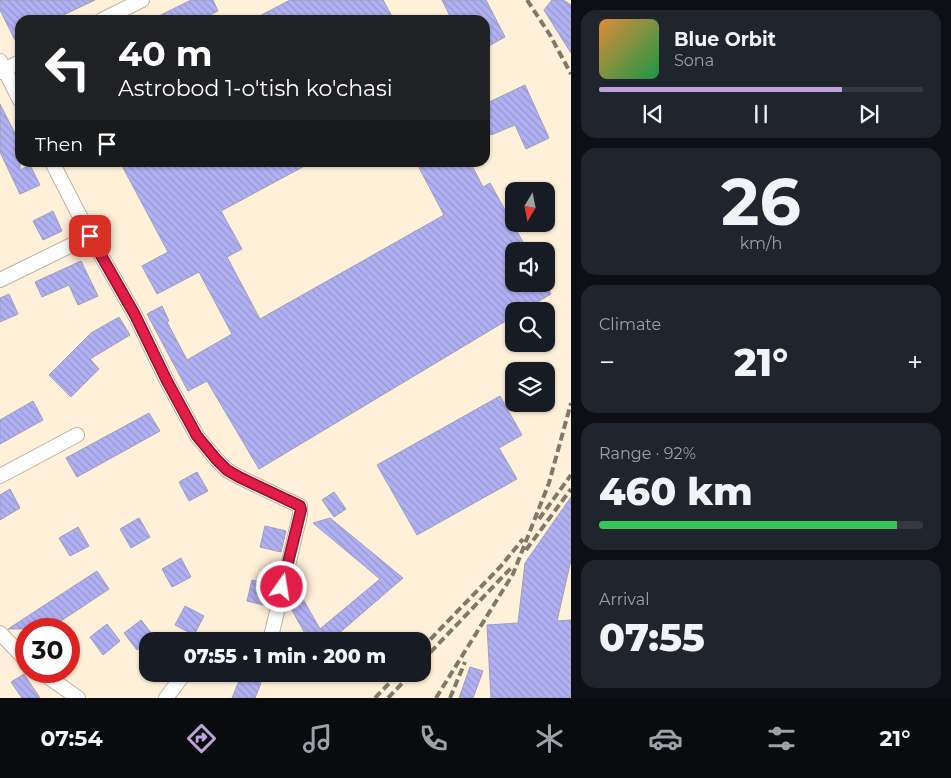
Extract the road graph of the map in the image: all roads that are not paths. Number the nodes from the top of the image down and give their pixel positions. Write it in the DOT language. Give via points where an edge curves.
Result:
graph roads {
  1 [pos="142,0"];
  2 [pos="112,15"];
  3 [pos="15,63"];
  4 [pos="1,67"];
  5 [pos="15,91"];
  6 [pos="55,167"];
  7 [pos="90,236"];
  8 [pos="0,280"];
  9 [pos="77,435"];
  10 [pos="0,476"];
  11 [pos="272,632"];
  12 [pos="0,633"];
  13 [pos="15,649"];
  14 [pos="178,682"];
  15 [pos="57,683"];
  16 [pos="78,698"];
  17 [pos="166,698"];
  1 -- 2 [label="street"];
  3 -- 4 [label="street"];
  4 -- 5 [label="street"];
  6 -- 7 [label="street"];
  7 -- 8 [label="street"];
  7 -- 11 [label="street" via="197,436 227,470 300,506"];
  9 -- 10 [label="street"];
  12 -- 13 [label="street"];
  14 -- 17 [label="street"];
  15 -- 16 [label="street"];
}
